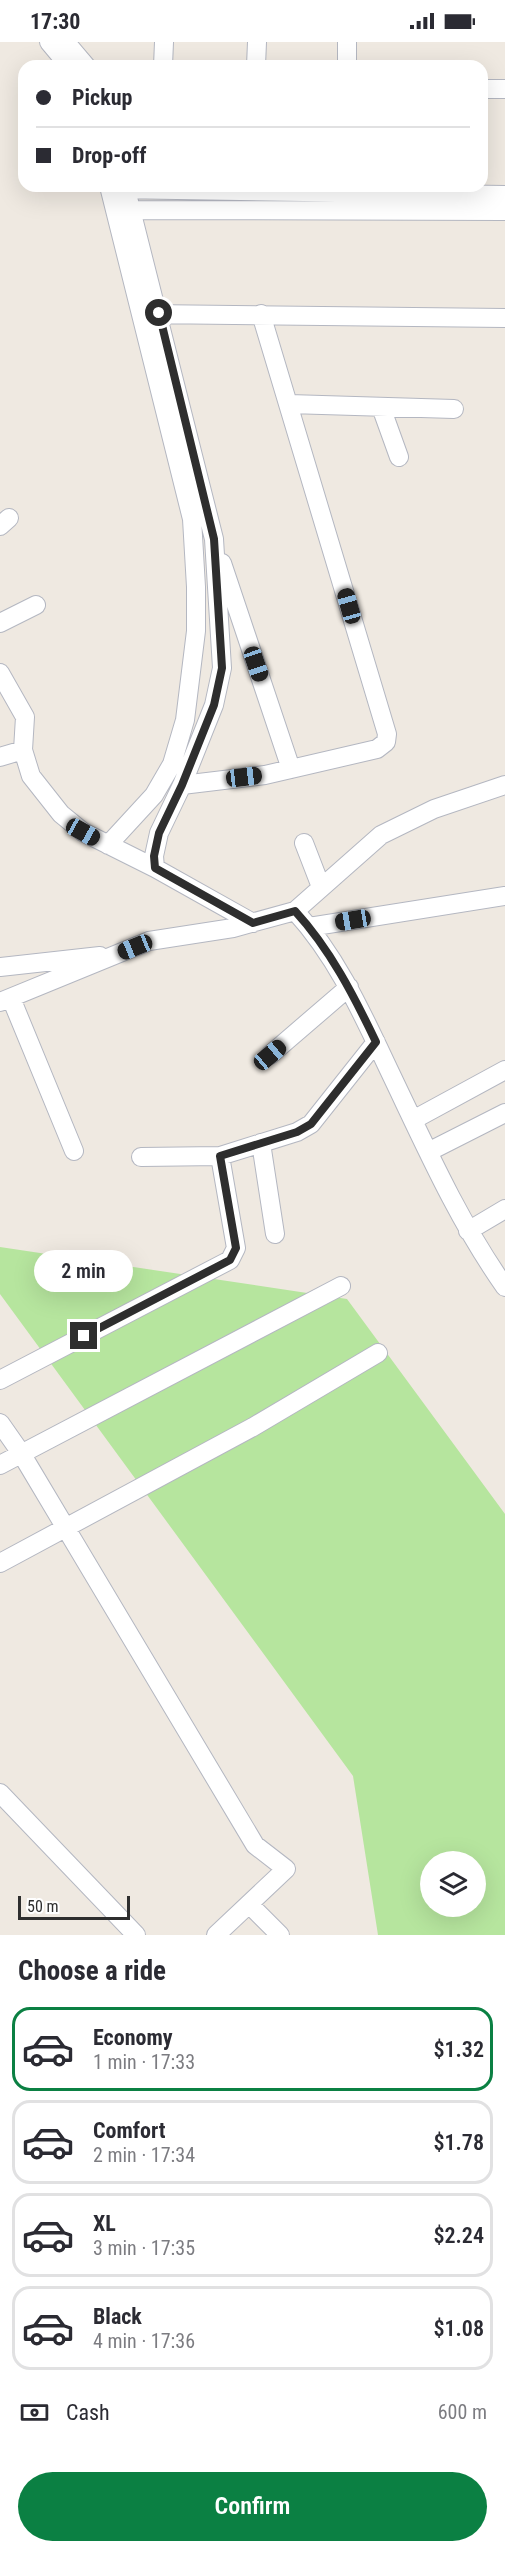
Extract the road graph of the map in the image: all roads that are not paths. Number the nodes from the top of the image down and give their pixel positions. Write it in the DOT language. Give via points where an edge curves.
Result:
graph roads {
  1 [pos="49,42"];
  2 [pos="58,42"];
  3 [pos="164,42"];
  4 [pos="257,42"];
  5 [pos="347,42"];
  6 [pos="64,60"];
  7 [pos="81,60"];
  8 [pos="163,60"];
  9 [pos="256,60"];
  10 [pos="347,60"];
  11 [pos="488,89"];
  12 [pos="505,89"];
  13 [pos="118,192"];
  14 [pos="339,192"];
  15 [pos="505,195"];
  16 [pos="123,210"];
  17 [pos="505,211"];
  18 [pos="150,314"];
  19 [pos="261,314"];
  20 [pos="505,318"];
  21 [pos="289,404"];
  22 [pos="381,407"];
  23 [pos="454,409"];
  24 [pos="399,457"];
  25 [pos="214,539"];
  26 [pos="36,605"];
  27 [pos="0,623"];
  28 [pos="0,673"];
  29 [pos="23,750"];
  30 [pos="0,757"];
  31 [pos="291,769"];
  32 [pos="182,785"];
  33 [pos="505,785"];
  34 [pos="304,843"];
  35 [pos="108,845"];
  36 [pos="155,868"];
  37 [pos="321,887"];
  38 [pos="505,896"];
  39 [pos="295,911"];
  40 [pos="253,923"];
  41 [pos="309,927"];
  42 [pos="120,953"];
  43 [pos="0,967"];
  44 [pos="349,987"];
  45 [pos="6,1000"];
  46 [pos="376,1042"];
  47 [pos="270,1055"];
  48 [pos="505,1070"];
  49 [pos="505,1113"];
  50 [pos="413,1120"];
  51 [pos="261,1143"];
  52 [pos="74,1151"];
  53 [pos="428,1152"];
  54 [pos="220,1156"];
  55 [pos="141,1157"];
  56 [pos="505,1209"];
  57 [pos="468,1231"];
  58 [pos="274,1234"];
  59 [pos="341,1286"];
  60 [pos="505,1287"];
  61 [pos="378,1353"];
  62 [pos="0,1380"];
  63 [pos="0,1423"];
  64 [pos="21,1453"];
  65 [pos="0,1465"];
  66 [pos="63,1527"];
  67 [pos="0,1563"];
  68 [pos="0,1793"];
  69 [pos="249,1904"];
  70 [pos="136,1935"];
  71 [pos="216,1935"];
  72 [pos="280,1935"];
  1 -- 6 [label="street"];
  2 -- 7 [label="street" via="69,46"];
  3 -- 8 [label="street"];
  4 -- 9 [label="street"];
  5 -- 10 [label="street"];
  11 -- 12 [label="street"];
  13 -- 16 [label="street"];
  14 -- 15 [label="street"];
  16 -- 17 [label="street"];
  16 -- 18 [label="street"];
  18 -- 19 [label="street"];
  18 -- 25 [label="street"];
  18 -- 35 [label="street" via="192,519 196,631 185,720 172,764 154,795"];
  19 -- 20 [label="street"];
  19 -- 21 [label="street"];
  21 -- 22 [label="street"];
  21 -- 31 [label="street" via="387,734 386,742 376,749"];
  22 -- 23 [label="street"];
  22 -- 24 [label="street"];
  25 -- 31 [label="street"];
  25 -- 32 [label="street" via="222,668 214,705"];
  26 -- 27 [label="street"];
  28 -- 29 [label="street" via="25,717"];
  29 -- 30 [label="street"];
  29 -- 35 [label="street" via="31,776 43,795 83,832"];
  31 -- 32 [label="street"];
  32 -- 36 [label="street" via="159,833"];
  33 -- 37 [label="street" via="434,809 381,835"];
  34 -- 37 [label="street"];
  35 -- 36 [label="street"];
  36 -- 40 [label="street"];
  37 -- 39 [label="street"];
  38 -- 41 [label="street"];
  39 -- 40 [label="street"];
  39 -- 41 [label="street"];
  40 -- 42 [label="street" via="149,941"];
  41 -- 44 [label="street"];
  42 -- 43 [label="street"];
  42 -- 45 [label="street"];
  44 -- 46 [label="street"];
  44 -- 47 [label="street"];
  45 -- 52 [label="street"];
  46 -- 50 [label="street"];
  46 -- 51 [label="street" via="311,1124"];
  48 -- 50 [label="street"];
  49 -- 53 [label="street"];
  50 -- 53 [label="street"];
  51 -- 54 [label="street"];
  51 -- 58 [label="street"];
  53 -- 57 [label="street"];
  54 -- 55 [label="street"];
  54 -- 62 [label="street" via="236,1248 230,1260"];
  56 -- 57 [label="street"];
  57 -- 60 [label="street"];
  59 -- 64 [label="street"];
  61 -- 66 [label="street" via="253,1427"];
  63 -- 64 [label="street"];
  64 -- 65 [label="street"];
  64 -- 66 [label="street"];
  66 -- 67 [label="street"];
  66 -- 69 [label="street" via="255,1845 286,1869"];
  68 -- 70 [label="street"];
  69 -- 71 [label="street"];
  69 -- 72 [label="street"];
}
